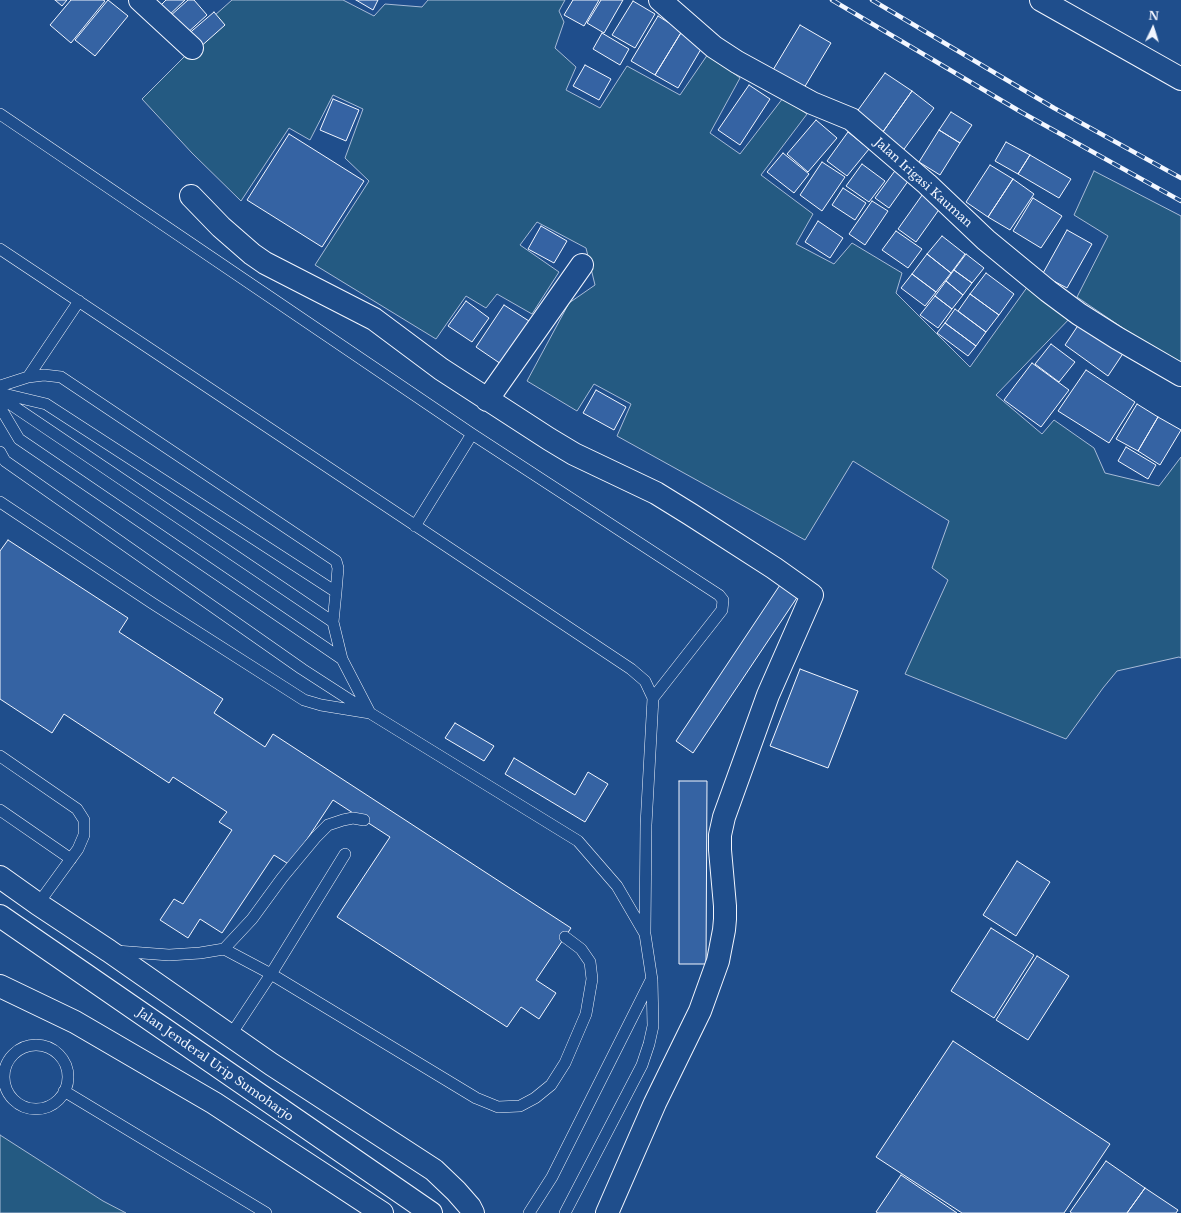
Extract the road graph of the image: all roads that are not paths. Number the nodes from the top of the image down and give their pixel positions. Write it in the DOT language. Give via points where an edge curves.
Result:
graph roads {
  1 [pos="140,0"];
  2 [pos="660,0"];
  3 [pos="1040,0"];
  4 [pos="192,48"];
  5 [pos="1181,79"];
  6 [pos="0,114"];
  7 [pos="191,196"];
  8 [pos="0,249"];
  9 [pos="582,265"];
  10 [pos="79,301"];
  11 [pos="1181,375"];
  12 [pos="28,377"];
  13 [pos="0,386"];
  14 [pos="0,392"];
  15 [pos="0,397"];
  16 [pos="488,400"];
  17 [pos="0,408"];
  18 [pos="472,434"];
  19 [pos="0,452"];
  20 [pos="0,502"];
  21 [pos="415,526"];
  22 [pos="336,592"];
  23 [pos="333,622"];
  24 [pos="342,660"];
  25 [pos="653,698"];
  26 [pos="370,713"];
  27 [pos="0,756"];
  28 [pos="0,810"];
  29 [pos="364,820"];
  30 [pos="345,854"];
  31 [pos="71,859"];
  32 [pos="0,877"];
  33 [pos="38,904"];
  34 [pos="0,916"];
  35 [pos="645,934"];
  36 [pos="565,937"];
  37 [pos="224,949"];
  38 [pos="109,951"];
  39 [pos="271,974"];
  40 [pos="652,980"];
  41 [pos="0,986"];
  42 [pos="230,1036"];
  43 [pos="4,1060"];
  44 [pos="64,1091"];
  45 [pos="266,1213"];
  46 [pos="382,1213"];
  47 [pos="430,1213"];
  48 [pos="473,1213"];
  49 [pos="529,1213"];
  50 [pos="564,1213"];
  51 [pos="607,1213"];
  1 -- 4 [label="main road"];
  2 -- 11 [label="main road, Jalan Irigasi Kauman" via="714,47 737,62 812,103 851,119 927,184 986,240 1048,291 1117,338"];
  3 -- 5 [label="main road"];
  6 -- 18 [label="lane"];
  7 -- 16 [label="main road" via="220,227 265,263 374,319"];
  8 -- 10 [label="lane"];
  9 -- 16 [label="main road"];
  10 -- 12 [label="lane"];
  10 -- 21 [label="lane"];
  12 -- 13 [label="lane"];
  12 -- 22 [label="lane" via="61,377 336,561"];
  14 -- 22 [label="lane" via="46,404"];
  15 -- 23 [label="lane"];
  16 -- 51 [label="main road" via="574,454 656,493 812,595 768,695 724,817 720,850 725,919 718,961 700,1011 655,1103"];
  17 -- 24 [label="lane" via="19,438"];
  18 -- 21 [label="lane"];
  18 -- 25 [label="lane" via="723,600 722,610"];
  19 -- 26 [label="lane" via="5,461 302,669"];
  20 -- 26 [label="lane" via="304,700"];
  21 -- 25 [label="lane" via="631,669 645,681"];
  22 -- 23 [label="lane"];
  23 -- 24 [label="lane"];
  24 -- 26 [label="lane"];
  25 -- 35 [label="lane" via="646,825"];
  26 -- 35 [label="lane" via="578,841 617,886"];
  27 -- 31 [label="lane" via="78,809 84,820 84,835"];
  28 -- 31 [label="lane"];
  29 -- 37 [label="lane" via="354,818 328,825 282,878 252,919"];
  30 -- 39 [label="lane"];
  31 -- 33 [label="lane"];
  32 -- 33 [label="main road"];
  33 -- 38 [label="main road"];
  34 -- 47 [label="main road, Jalan Jenderal Urip Sumoharjo"];
  35 -- 40 [label="lane"];
  36 -- 39 [label="lane" via="581,949 590,962 592,979 586,1014 565,1063 551,1085 520,1106 498,1107 476,1098"];
  37 -- 38 [label="lane" via="169,955"];
  37 -- 39 [label="lane"];
  38 -- 42 [label="main road"];
  39 -- 42 [label="lane"];
  40 -- 49 [label="lane" via="552,1177"];
  40 -- 50 [label="lane" via="654,1026 642,1065"];
  41 -- 46 [label="main road" via="75,1022 214,1103"];
  42 -- 48 [label="main road" via="434,1170 456,1191"];
  43 -- 44 [label="lane" via="23,1048 34,1045 45,1046 55,1051 66,1069"];
  43 -- 44 [label="lane" via="4,1081 7,1091 21,1105 41,1108 50,1105"];
  44 -- 45 [label="lane"];
}
